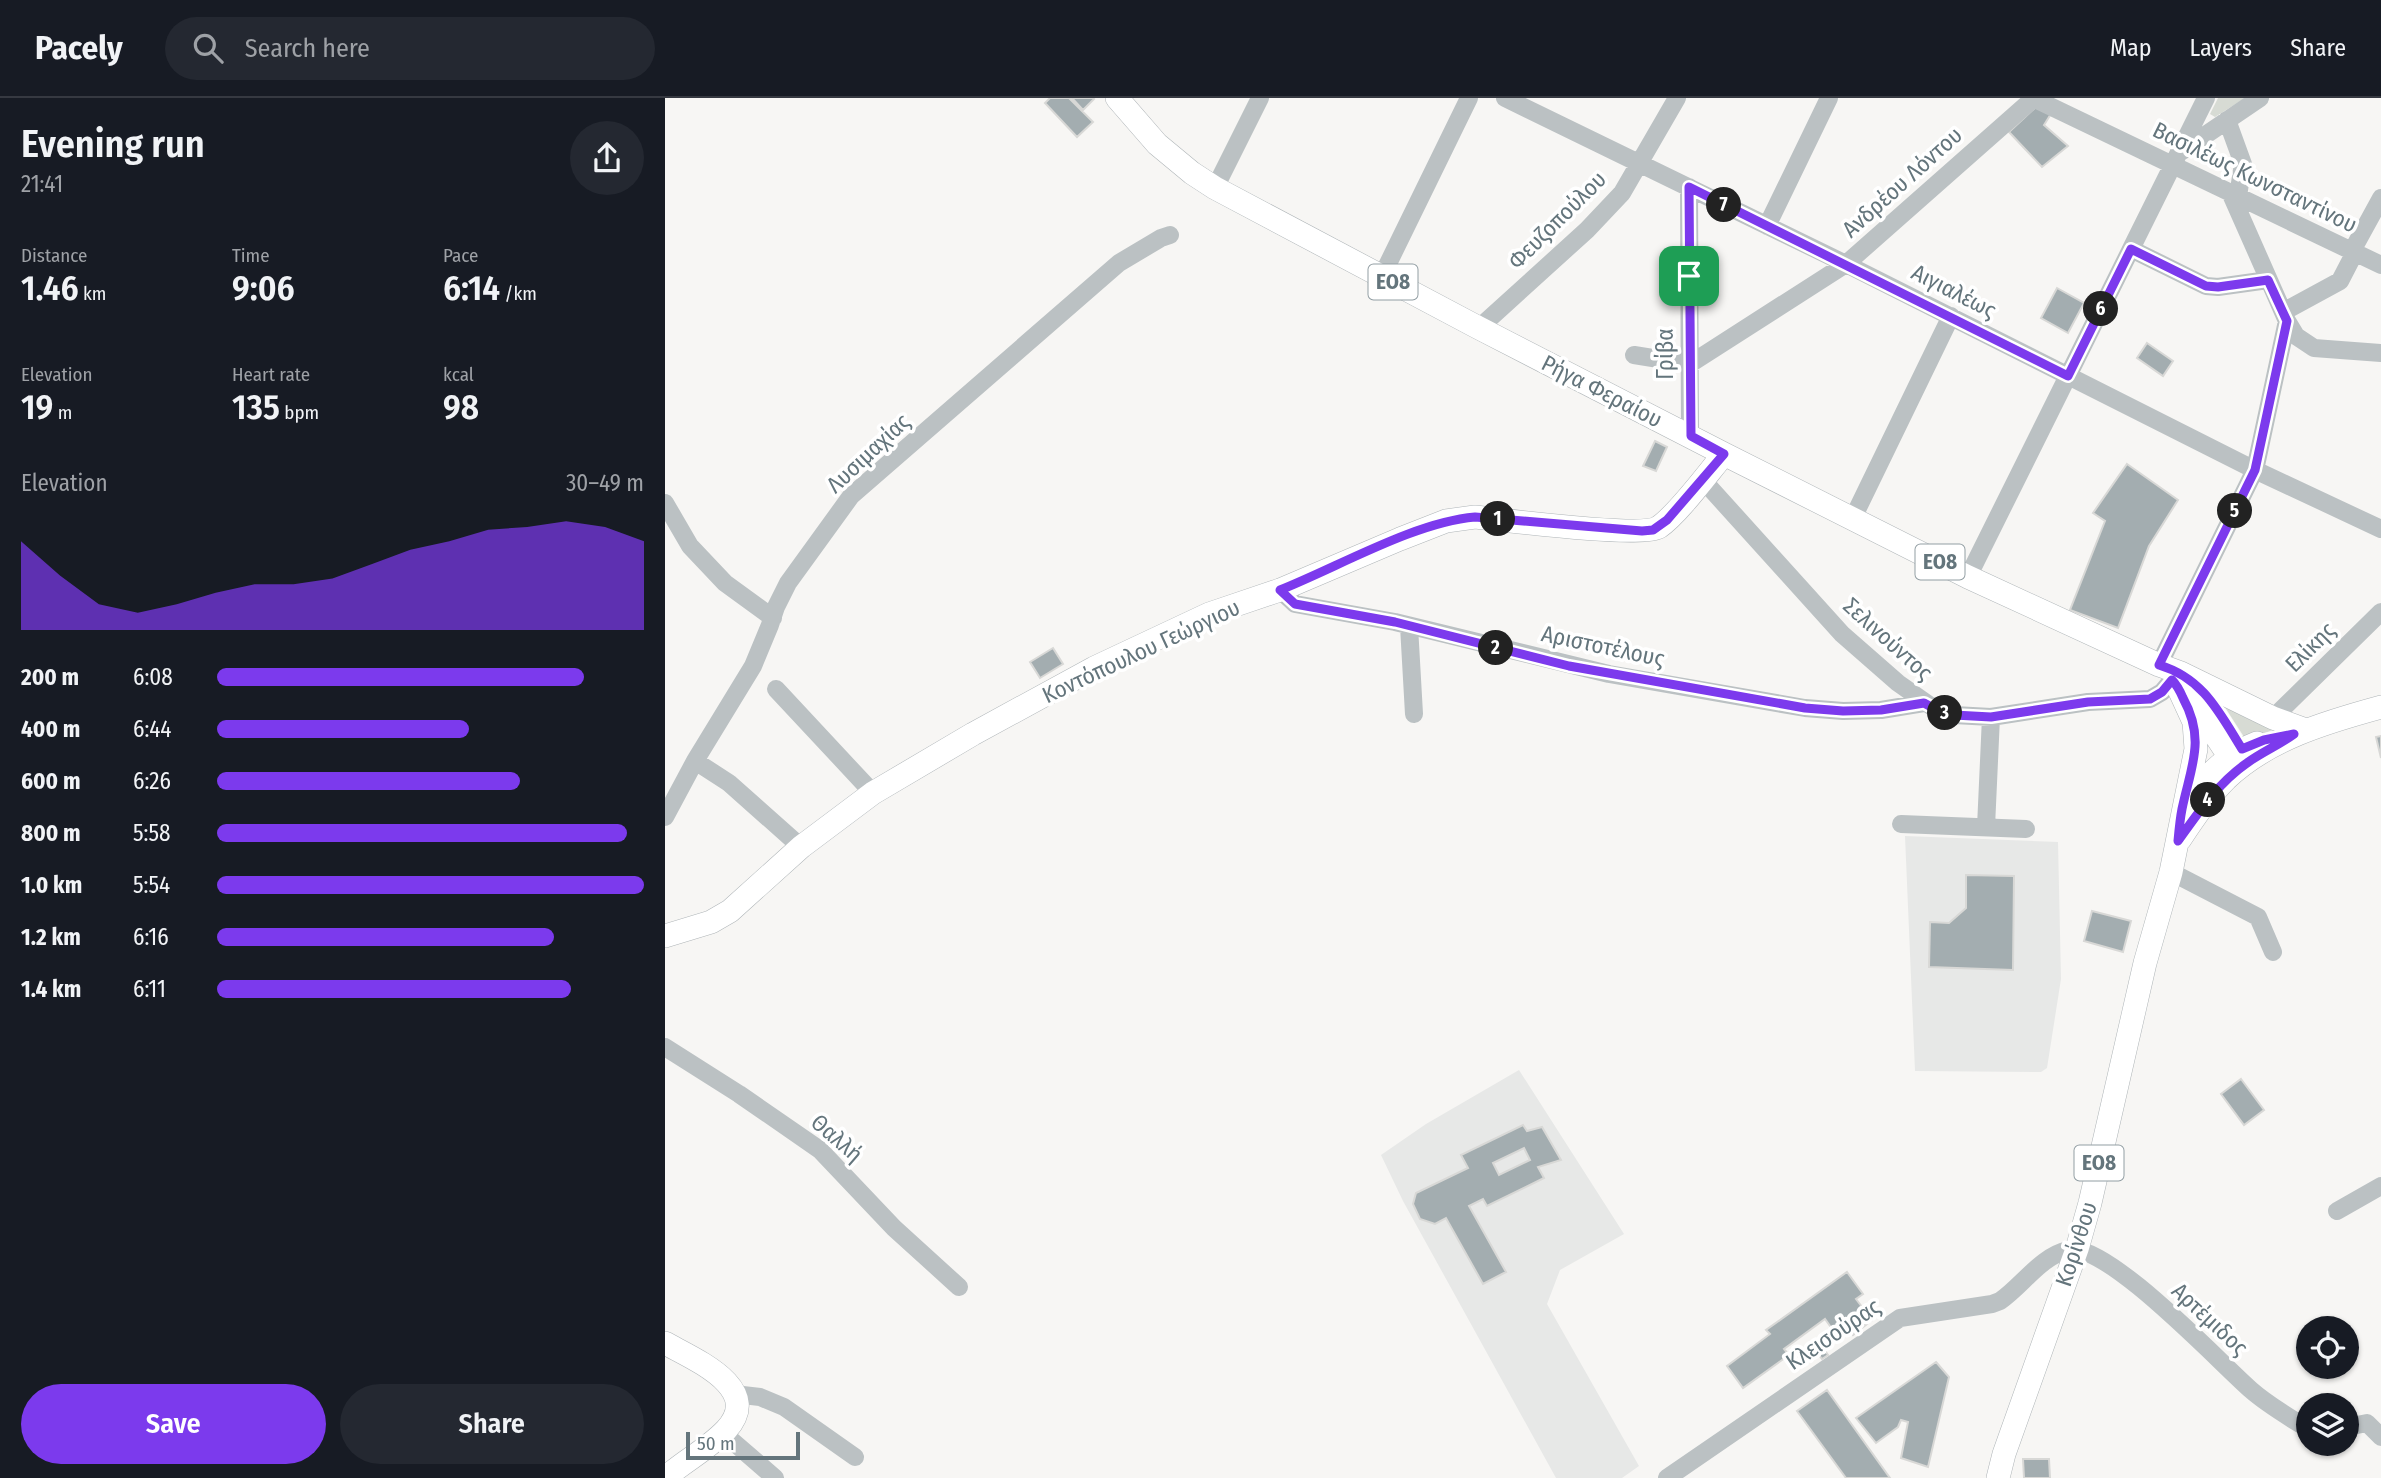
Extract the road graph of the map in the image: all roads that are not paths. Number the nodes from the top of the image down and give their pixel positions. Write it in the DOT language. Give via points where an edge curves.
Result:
graph roads {
  1 [pos="1117,98"];
  2 [pos="1260,98"];
  3 [pos="1469,98"];
  4 [pos="1505,98"];
  5 [pos="1677,98"];
  6 [pos="1829,98"];
  7 [pos="2034,98"];
  8 [pos="2206,98"];
  9 [pos="2260,98"];
  10 [pos="2227,120"];
  11 [pos="2176,159"];
  12 [pos="1638,163"];
  13 [pos="1689,187"];
  14 [pos="1215,188"];
  15 [pos="2234,194"];
  16 [pos="2381,198"];
  17 [pos="1767,226"];
  18 [pos="1170,235"];
  19 [pos="2131,249"];
  20 [pos="2354,252"];
  21 [pos="1846,264"];
  22 [pos="2381,265"];
  23 [pos="1382,276"];
  24 [pos="2268,280"];
  25 [pos="1951,317"];
  26 [pos="2285,317"];
  27 [pos="1479,328"];
  28 [pos="2381,353"];
  29 [pos="1634,355"];
  30 [pos="1690,364"];
  31 [pos="2068,376"];
  32 [pos="1691,436"];
  33 [pos="1724,454"];
  34 [pos="2255,470"];
  35 [pos="1702,479"];
  36 [pos="665,503"];
  37 [pos="1853,518"];
  38 [pos="2381,529"];
  39 [pos="1968,577"];
  40 [pos="1280,590"];
  41 [pos="2381,611"];
  42 [pos="773,618"];
  43 [pos="1409,626"];
  44 [pos="2174,677"];
  45 [pos="776,689"];
  46 [pos="1924,703"];
  47 [pos="2381,707"];
  48 [pos="1414,714"];
  49 [pos="1991,717"];
  50 [pos="2273,718"];
  51 [pos="2300,732"];
  52 [pos="2240,759"];
  53 [pos="695,761"];
  54 [pos="873,793"];
  55 [pos="2182,809"];
  56 [pos="665,817"];
  57 [pos="1902,824"];
  58 [pos="1986,827"];
  59 [pos="2026,829"];
  60 [pos="2178,841"];
  61 [pos="801,848"];
  62 [pos="2171,872"];
  63 [pos="665,936"];
  64 [pos="2273,952"];
  65 [pos="665,1047"];
  66 [pos="2381,1186"];
  67 [pos="2337,1211"];
  68 [pos="2077,1248"];
  69 [pos="959,1287"];
  70 [pos="665,1343"];
  71 [pos="734,1394"];
  72 [pos="2296,1421"];
  73 [pos="2359,1425"];
  74 [pos="723,1433"];
  75 [pos="2381,1437"];
  76 [pos="855,1457"];
  77 [pos="665,1478"];
  78 [pos="775,1478"];
  79 [pos="1667,1478"];
  80 [pos="1998,1478"];
  1 -- 14 [label="main road, Ρήγα Φεραίου / ΕΟ8" via="1157,144"];
  2 -- 14 [label="street"];
  3 -- 23 [label="street"];
  4 -- 12 [label="street, Αιγιαλέως"];
  5 -- 12 [label="street, Φευζοπούλου"];
  6 -- 17 [label="street"];
  7 -- 11 [label="street, Βασιλέως Κωνσταντίνου"];
  7 -- 21 [label="street, Ανδρέου Λόντου"];
  8 -- 11 [label="street"];
  9 -- 10 [label="street"];
  10 -- 11 [label="street"];
  10 -- 15 [label="street" via="2243,164"];
  11 -- 15 [label="street, Βασιλέως Κωνσταντίνου"];
  11 -- 19 [label="street"];
  12 -- 13 [label="street, Αιγιαλέως"];
  12 -- 27 [label="street, Φευζοπούλου" via="1622,193 1587,230"];
  13 -- 17 [label="street, Αιγιαλέως"];
  13 -- 30 [label="street, Γρίβα"];
  14 -- 23 [label="main road, Ρήγα Φεραίου / ΕΟ8"];
  15 -- 20 [label="street, Βασιλέως Κωνσταντίνου"];
  15 -- 24 [label="street"];
  16 -- 20 [label="street"];
  17 -- 21 [label="street, Αιγιαλέως"];
  18 -- 42 [label="street, Λυσιμαχίας" via="1119,263 851,496 788,583"];
  19 -- 24 [label="street" via="2206,286"];
  19 -- 31 [label="street"];
  20 -- 22 [label="street, Βασιλέως Κωνσταντίνου"];
  20 -- 26 [label="street" via="2340,281"];
  21 -- 25 [label="street, Αιγιαλέως"];
  21 -- 30 [label="street, Ανδρέου Λόντου"];
  23 -- 27 [label="main road, Ρήγα Φεραίου / ΕΟ8"];
  24 -- 26 [label="street"];
  25 -- 31 [label="street, Αιγιαλέως"];
  25 -- 37 [label="street"];
  26 -- 28 [label="street" via="2296,336 2314,348"];
  26 -- 34 [label="street"];
  27 -- 32 [label="main road, Ρήγα Φεραίου / ΕΟ8"];
  29 -- 30 [label="street"];
  30 -- 32 [label="street, Γρίβα"];
  31 -- 34 [label="street, Αιγιαλέως"];
  31 -- 39 [label="street"];
  32 -- 33 [label="main road, Ρήγα Φεραίου / ΕΟ8"];
  33 -- 35 [label="main road, Κοντόπουλου Γεώργιου"];
  33 -- 37 [label="main road, Ρήγα Φεραίου / ΕΟ8"];
  34 -- 38 [label="street, Αιγιαλέως"];
  34 -- 44 [label="street"];
  35 -- 40 [label="main road, Κοντόπουλου Γεώργιου" via="1653,530 1458,519 1400,538"];
  35 -- 46 [label="street, Σελινούντος" via="1842,634"];
  36 -- 42 [label="street" via="691,546 726,583"];
  37 -- 39 [label="main road, Ρήγα Φεραίου / ΕΟ8"];
  39 -- 44 [label="main road, Ρήγα Φεραίου / ΕΟ8"];
  40 -- 43 [label="street, Αριστοτέλους" via="1295,604"];
  40 -- 54 [label="main road, Κοντόπουλου Γεώργιου" via="1217,611 1094,668"];
  41 -- 50 [label="street, Ελίκης"];
  42 -- 53 [label="street, Λυσιμαχίας" via="753,666"];
  43 -- 46 [label="street, Αριστοτέλους" via="1569,666 1805,708 1881,710"];
  43 -- 48 [label="street"];
  44 -- 49 [label="street, Σελινούντος" via="2150,699 2088,702"];
  44 -- 50 [label="main road, Ρήγα Φεραίου"];
  44 -- 52 [label="main road, ΕΟ8" via="2212,702"];
  44 -- 55 [label="main road, ΕΟ8" via="2194,722 2196,741 2195,764"];
  45 -- 54 [label="street"];
  46 -- 49 [label="street, Σελινούντος" via="1954,715"];
  47 -- 51 [label="main road"];
  49 -- 58 [label="street"];
  50 -- 51 [label="main road, Ρήγα Φεραίου"];
  51 -- 52 [label="main road"];
  52 -- 55 [label="main road" via="2208,776"];
  52 -- 60 [label="main road, Κορίνθου / ΕΟ8"];
  53 -- 56 [label="street, Λυσιμαχίας"];
  53 -- 61 [label="street" via="729,783"];
  54 -- 61 [label="main road, Κοντόπουλου Γεώργιου"];
  55 -- 60 [label="main road, Κορίνθου / ΕΟ8"];
  57 -- 58 [label="street"];
  58 -- 59 [label="street"];
  60 -- 62 [label="main road, Κορίνθου / ΕΟ8"];
  61 -- 63 [label="main road, Κοντόπουλου Γεώργιου" via="730,911"];
  62 -- 64 [label="street" via="2257,917"];
  62 -- 68 [label="main road, Κορίνθου / ΕΟ8"];
  65 -- 69 [label="street, Θαλλή" via="820,1150 894,1228"];
  66 -- 67 [label="street"];
  68 -- 72 [label="street, Αρτέμιδος" via="2129,1278 2253,1392"];
  68 -- 79 [label="street, Κλεισούρας" via="2047,1260 2000,1301 1900,1318"];
  68 -- 80 [label="main road, Κορίνθου / ΕΟ8"];
  70 -- 71 [label="main road" via="720,1375"];
  71 -- 74 [label="main road" via="734,1416"];
  71 -- 76 [label="street" via="760,1397 783,1407"];
  73 -- 75 [label="street" via="2367,1423"];
  74 -- 77 [label="main road"];
  74 -- 78 [label="street"];
}
